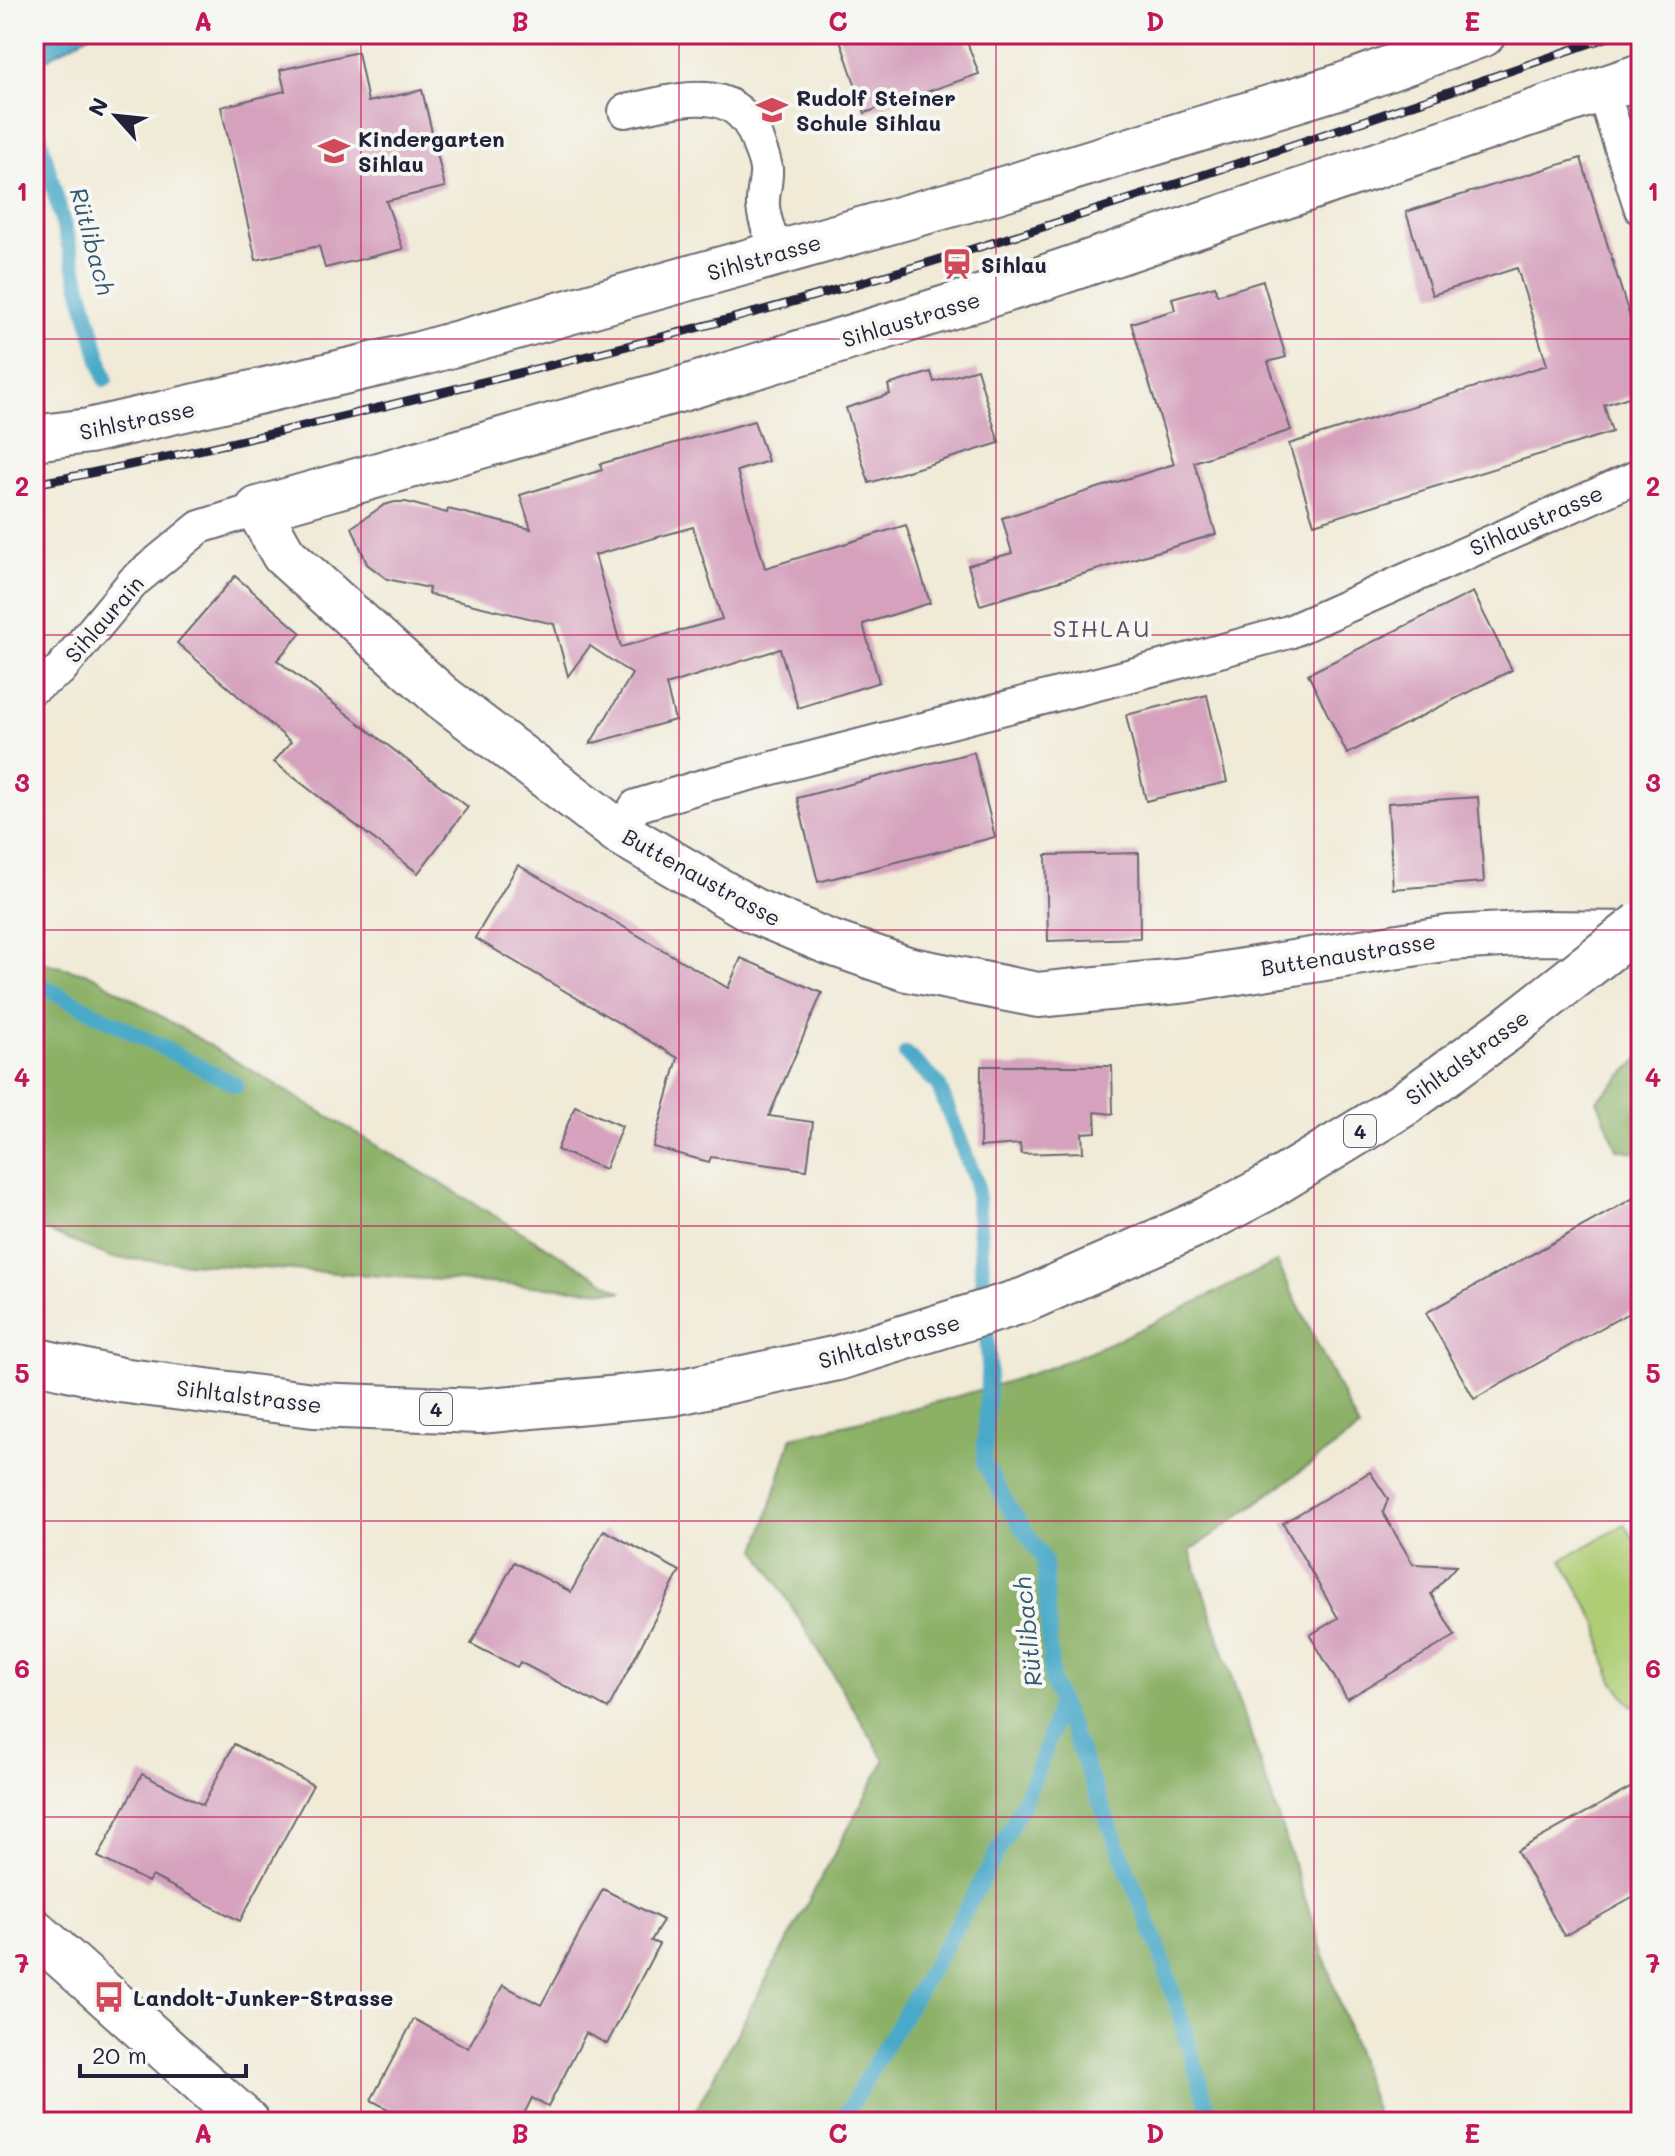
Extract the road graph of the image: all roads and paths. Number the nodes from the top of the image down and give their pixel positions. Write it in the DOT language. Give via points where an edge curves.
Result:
graph roads {
  1 [pos="1483,34"];
  2 [pos="1621,83"];
  3 [pos="625,111"];
  4 [pos="1641,209"];
  5 [pos="776,253"];
  6 [pos="34,438"];
  7 [pos="1641,475"];
  8 [pos="258,509"];
  9 [pos="34,687"];
  10 [pos="619,832"];
  11 [pos="1641,924"];
  12 [pos="1641,934"];
  13 [pos="34,1360"];
  14 [pos="34,1931"];
  15 [pos="247,2122"];
  1 -- 5 [label="street, Sihlstrasse" via="1341,86"];
  2 -- 4 [label="lane, Sihlaustrasse"];
  2 -- 8 [label="street, Sihlaustrasse" via="1034,281 685,388"];
  3 -- 5 [label="lane" via="700,97 717,99 747,119 766,169 763,206"];
  5 -- 6 [label="street, Sihlstrasse" via="416,355 89,431"];
  7 -- 10 [label="lane, Sihlaustrasse" via="1289,632 699,787 636,806"];
  8 -- 9 [label="lane, Sihlaurain" via="200,527 134,581 60,670"];
  8 -- 10 [label="street, Buttenaustrasse" via="284,555 442,697"];
  10 -- 12 [label="street, Buttenaustrasse" via="752,910 826,941 907,969 1038,995 1187,980 1449,938"];
  11 -- 13 [label="street, Sihltalstrasse / 4, bridge" via="1404,1104 1265,1189 1025,1300 838,1358 673,1393 480,1411 313,1405 120,1380"];
  14 -- 15 [label="street"];
}
